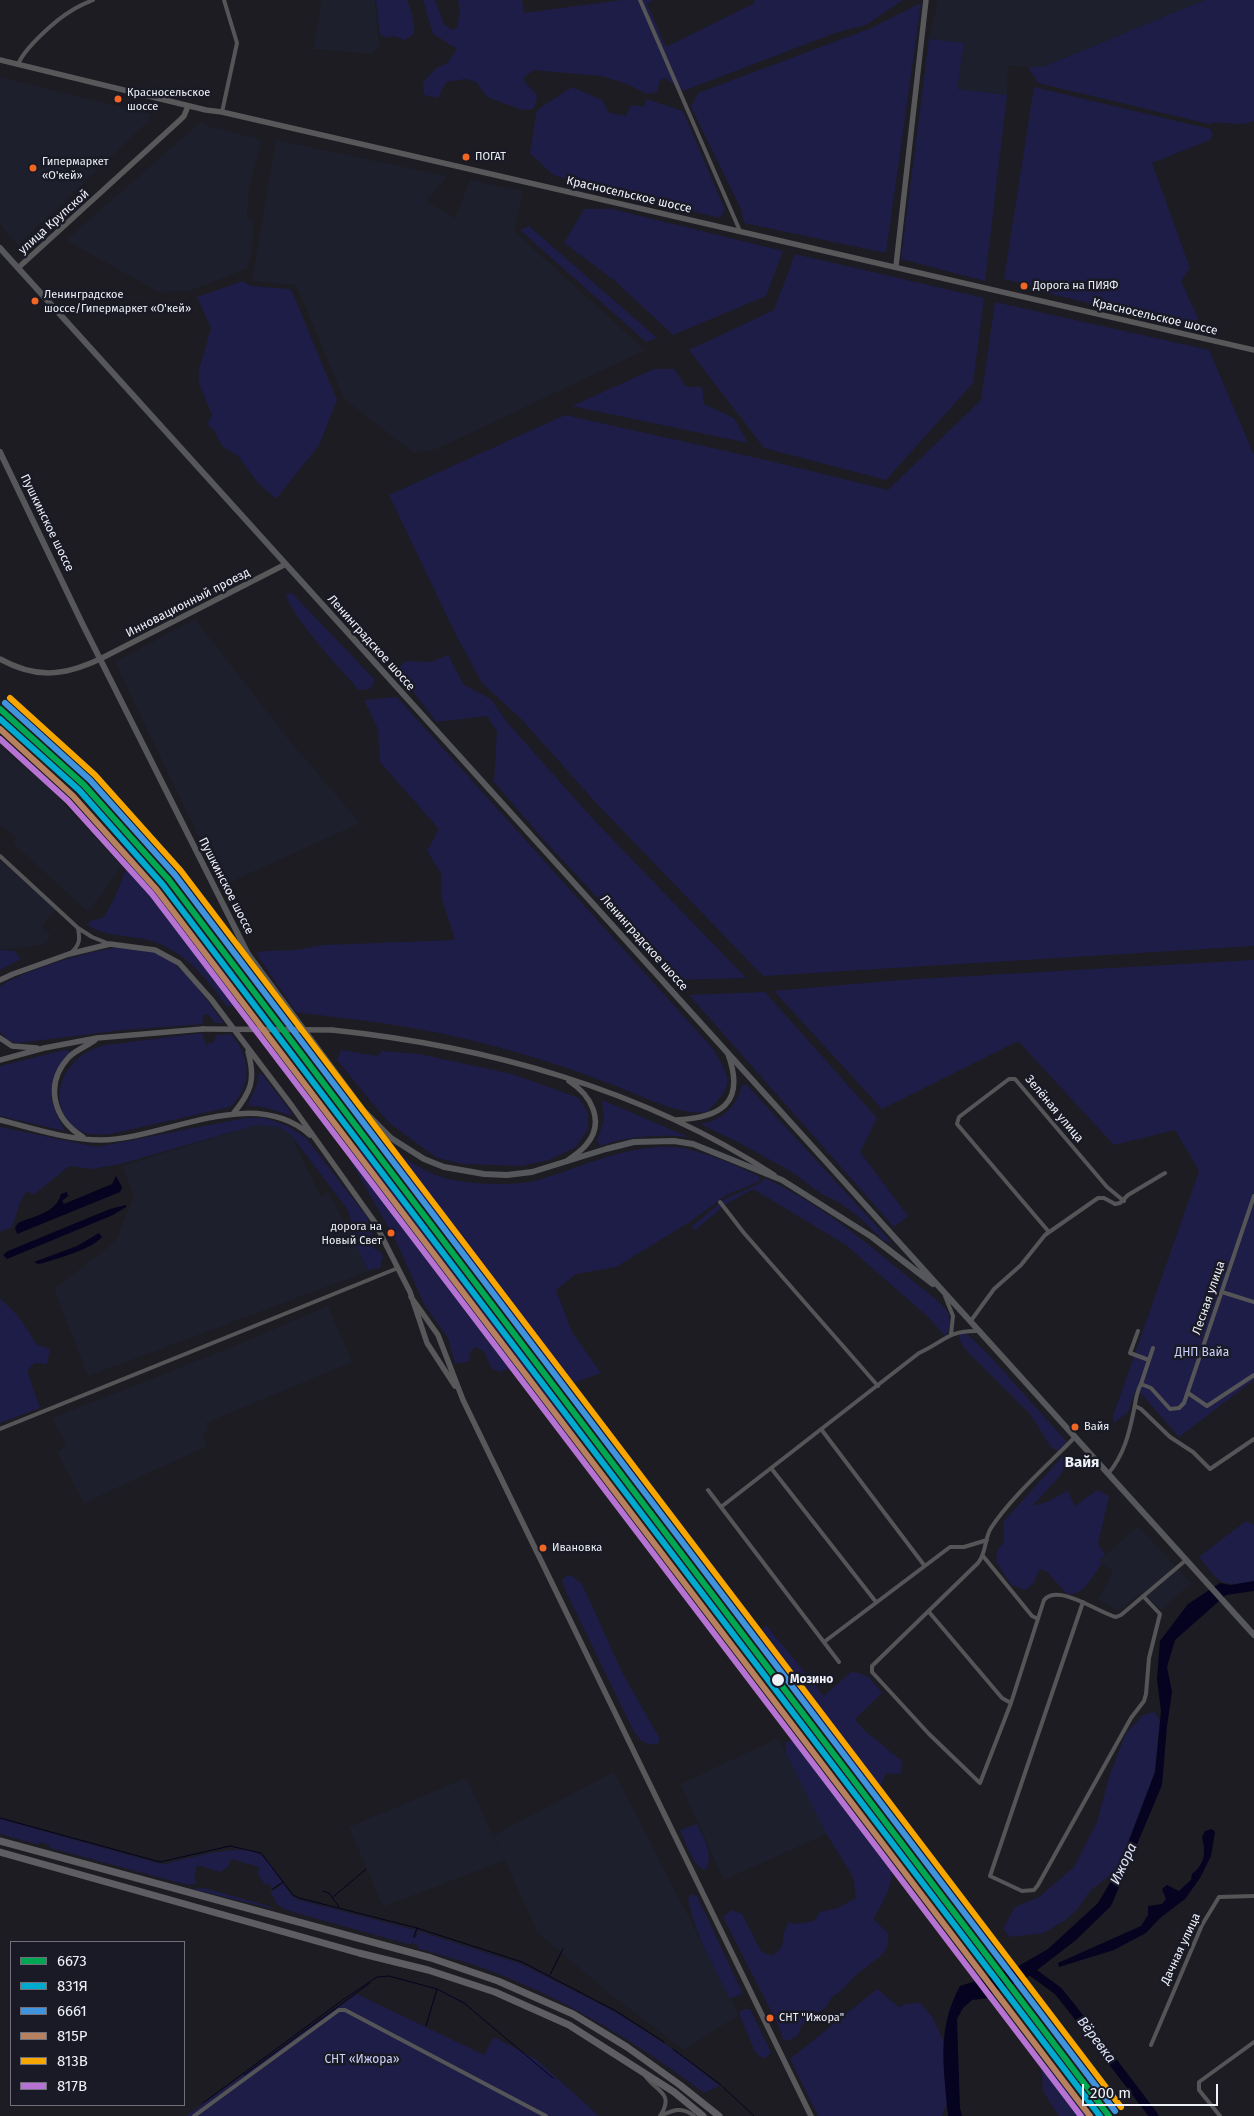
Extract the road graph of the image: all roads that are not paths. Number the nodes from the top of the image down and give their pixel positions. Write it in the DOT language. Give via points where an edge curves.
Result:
graph roads {
  1 [pos="93,0"];
  2 [pos="224,0"];
  3 [pos="640,0"];
  4 [pos="926,0"];
  5 [pos="0,60"];
  6 [pos="18,65"];
  7 [pos="188,106"];
  8 [pos="222,112"];
  9 [pos="740,231"];
  10 [pos="0,248"];
  11 [pos="896,266"];
  12 [pos="18,268"];
  13 [pos="1254,350"];
  14 [pos="0,452"];
  15 [pos="284,564"];
  16 [pos="100,658"];
  17 [pos="0,659"];
  18 [pos="0,856"];
  19 [pos="78,928"];
  20 [pos="110,944"];
  21 [pos="69,954"];
  22 [pos="0,980"];
  23 [pos="0,1038"];
  24 [pos="97,1038"];
  25 [pos="44,1048"];
  26 [pos="246,1048"];
  27 [pos="727,1052"];
  28 [pos="0,1060"];
  29 [pos="561,1076"];
  30 [pos="233,1114"];
  31 [pos="0,1120"];
  32 [pos="675,1120"];
  33 [pos="86,1139"];
  34 [pos="318,1144"];
  35 [pos="566,1161"];
  36 [pos="1165,1173"];
  37 [pos="782,1180"];
  38 [pos="1254,1196"];
  39 [pos="1124,1201"];
  40 [pos="720,1202"];
  41 [pos="1050,1232"];
  42 [pos="398,1268"];
  43 [pos="944,1292"];
  44 [pos="1222,1292"];
  45 [pos="411,1296"];
  46 [pos="1254,1302"];
  47 [pos="970,1322"];
  48 [pos="432,1325"];
  49 [pos="421,1329"];
  50 [pos="978,1331"];
  51 [pos="1138,1331"];
  52 [pos="951,1334"];
  53 [pos="443,1345"];
  54 [pos="1153,1348"];
  55 [pos="432,1351"];
  56 [pos="1149,1360"];
  57 [pos="1254,1375"];
  58 [pos="1141,1384"];
  59 [pos="878,1386"];
  60 [pos="1188,1393"];
  61 [pos="460,1394"];
  62 [pos="1135,1406"];
  63 [pos="0,1429"];
  64 [pos="821,1429"];
  65 [pos="1075,1437"];
  66 [pos="1254,1439"];
  67 [pos="771,1468"];
  68 [pos="1108,1474"];
  69 [pos="708,1490"];
  70 [pos="721,1507"];
  71 [pos="987,1540"];
  72 [pos="983,1556"];
  73 [pos="1186,1560"];
  74 [pos="924,1565"];
  75 [pos="1143,1596"];
  76 [pos="876,1602"];
  77 [pos="1083,1602"];
  78 [pos="928,1612"];
  79 [pos="1038,1619"];
  80 [pos="1254,1635"];
  81 [pos="824,1642"];
  82 [pos="839,1662"];
  83 [pos="1011,1703"];
  84 [pos="0,1841"];
  85 [pos="0,1852"];
  86 [pos="1254,1896"];
  87 [pos="1254,2042"];
  88 [pos="1152,2045"];
  89 [pos="641,2070"];
  90 [pos="194,2116"];
  91 [pos="546,2116"];
  92 [pos="660,2116"];
  93 [pos="694,2116"];
  94 [pos="703,2116"];
  95 [pos="719,2116"];
  96 [pos="811,2116"];
  97 [pos="1220,2116"];
  1 -- 6 [label="street" via="59,21 24,53"];
  2 -- 8 [label="street" via="237,43"];
  3 -- 9 [label="street"];
  4 -- 11 [label="street"];
  5 -- 6 [label="street, Красносельское шоссе"];
  6 -- 7 [label="street, Красносельское шоссе"];
  7 -- 8 [label="street, Красносельское шоссе"];
  7 -- 12 [label="street, улица Крупской" via="180,120"];
  8 -- 9 [label="street, Красносельское шоссе"];
  9 -- 11 [label="street, Красносельское шоссе"];
  10 -- 12 [label="main road, Ленинградское шоссе"];
  11 -- 13 [label="street, Красносельское шоссе"];
  12 -- 15 [label="main road, Ленинградское шоссе"];
  14 -- 16 [label="main road, Пушкинское шоссе"];
  15 -- 16 [label="street, Инновационный проезд"];
  15 -- 27 [label="main road, Ленинградское шоссе"];
  16 -- 17 [label="street, Инновационный проезд" via="54,674 38,673"];
  16 -- 35 [label="main road, Пушкинское шоссе" via="248,954 363,1110 407,1150 444,1167 507,1175 532,1172"];
  18 -- 19 [label="street"];
  19 -- 20 [label="street" via="92,938"];
  19 -- 21 [label="street" via="78,947"];
  20 -- 21 [label="street"];
  20 -- 26 [label="street" via="143,947 173,958 211,999"];
  21 -- 22 [label="street"];
  23 -- 25 [label="street" via="16,1047"];
  24 -- 25 [label="street"];
  24 -- 29 [label="street, bridge" via="203,1029 332,1030 456,1048"];
  24 -- 33 [label="street" via="70,1056 62,1066 55,1087 61,1119"];
  25 -- 28 [label="street"];
  26 -- 30 [label="street" via="251,1063 251,1087"];
  26 -- 34 [label="street"];
  27 -- 32 [label="street" via="734,1071 732,1095 706,1117"];
  27 -- 43 [label="main road, Ленинградское шоссе"];
  29 -- 32 [label="street"];
  29 -- 35 [label="street" via="586,1095 596,1121 586,1146"];
  30 -- 33 [label="street" via="110,1139"];
  30 -- 34 [label="street" via="272,1114 303,1129"];
  31 -- 33 [label="street"];
  32 -- 37 [label="street"];
  34 -- 42 [label="street" via="374,1221"];
  35 -- 37 [label="main road, Пушкинское шоссе" via="634,1142 674,1141 712,1150"];
  36 -- 39 [label="street" via="1128,1195"];
  37 -- 43 [label="main road, Пушкинское шоссе" via="872,1237"];
  38 -- 44 [label="street, Лесная улица"];
  39 -- 41 [label="street" via="1115,1204 1098,1198"];
  39 -- 41 [label="street, Зелёная улица" via="1107,1187 1016,1079 1009,1079 959,1117 957,1124"];
  40 -- 59 [label="street"];
  41 -- 47 [label="street" via="994,1289"];
  42 -- 45 [label="street"];
  42 -- 63 [label="street"];
  43 -- 47 [label="main road"];
  43 -- 52 [label="street" via="953,1316"];
  44 -- 46 [label="street"];
  44 -- 60 [label="street, Лесная улица"];
  45 -- 48 [label="street"];
  45 -- 49 [label="street"];
  47 -- 50 [label="main road"];
  48 -- 49 [label="street" via="425,1324"];
  48 -- 53 [label="street"];
  49 -- 55 [label="street"];
  50 -- 52 [label="street"];
  50 -- 65 [label="main road"];
  51 -- 56 [label="street" via="1130,1352"];
  52 -- 59 [label="street" via="919,1353"];
  53 -- 55 [label="street" via="438,1352"];
  53 -- 61 [label="street"];
  54 -- 56 [label="street"];
  55 -- 61 [label="street"];
  56 -- 58 [label="street"];
  57 -- 60 [label="street" via="1207,1406"];
  58 -- 60 [label="street, Лесная улица" via="1151,1388 1170,1409 1180,1408"];
  58 -- 62 [label="street" via="1136,1392"];
  59 -- 64 [label="street"];
  61 -- 96 [label="street"];
  62 -- 66 [label="street" via="1210,1469"];
  62 -- 68 [label="street" via="1124,1450"];
  64 -- 67 [label="street"];
  64 -- 74 [label="street"];
  65 -- 68 [label="main road"];
  65 -- 71 [label="street" via="1006,1510 990,1529"];
  67 -- 70 [label="street"];
  67 -- 76 [label="street"];
  68 -- 73 [label="main road"];
  69 -- 70 [label="street"];
  70 -- 81 [label="street"];
  71 -- 72 [label="street"];
  71 -- 74 [label="street" via="964,1547 950,1547"];
  72 -- 78 [label="street"];
  72 -- 79 [label="street" via="1032,1616"];
  73 -- 75 [label="street"];
  73 -- 80 [label="main road"];
  74 -- 76 [label="street"];
  75 -- 77 [label="street" via="1116,1617"];
  75 -- 77 [label="street" via="1160,1614 1149,1658 1144,1701 1131,1718 1038,1885 1034,1890 1022,1891 990,1876"];
  76 -- 81 [label="street"];
  77 -- 79 [label="street" via="1054,1594 1048,1596"];
  78 -- 83 [label="street" via="1002,1698"];
  78 -- 83 [label="street" via="872,1666 872,1672 980,1783"];
  79 -- 83 [label="street"];
  81 -- 82 [label="street"];
  84 -- 95 [label="highway" via="431,1958 498,1981 581,2019 627,2047"];
  85 -- 89 [label="highway" via="428,1970 495,1992 569,2025"];
  86 -- 88 [label="street, Дачная улица" via="1219,1897 1202,1925"];
  87 -- 97 [label="street" via="1199,2082 1199,2090"];
  89 -- 92 [label="street" via="665,2096 666,2104"];
  89 -- 94 [label="highway"];
  90 -- 91 [label="street" via="311,2030 340,2010 345,2010"];
  92 -- 93 [label="street" via="678,2109"];
}
